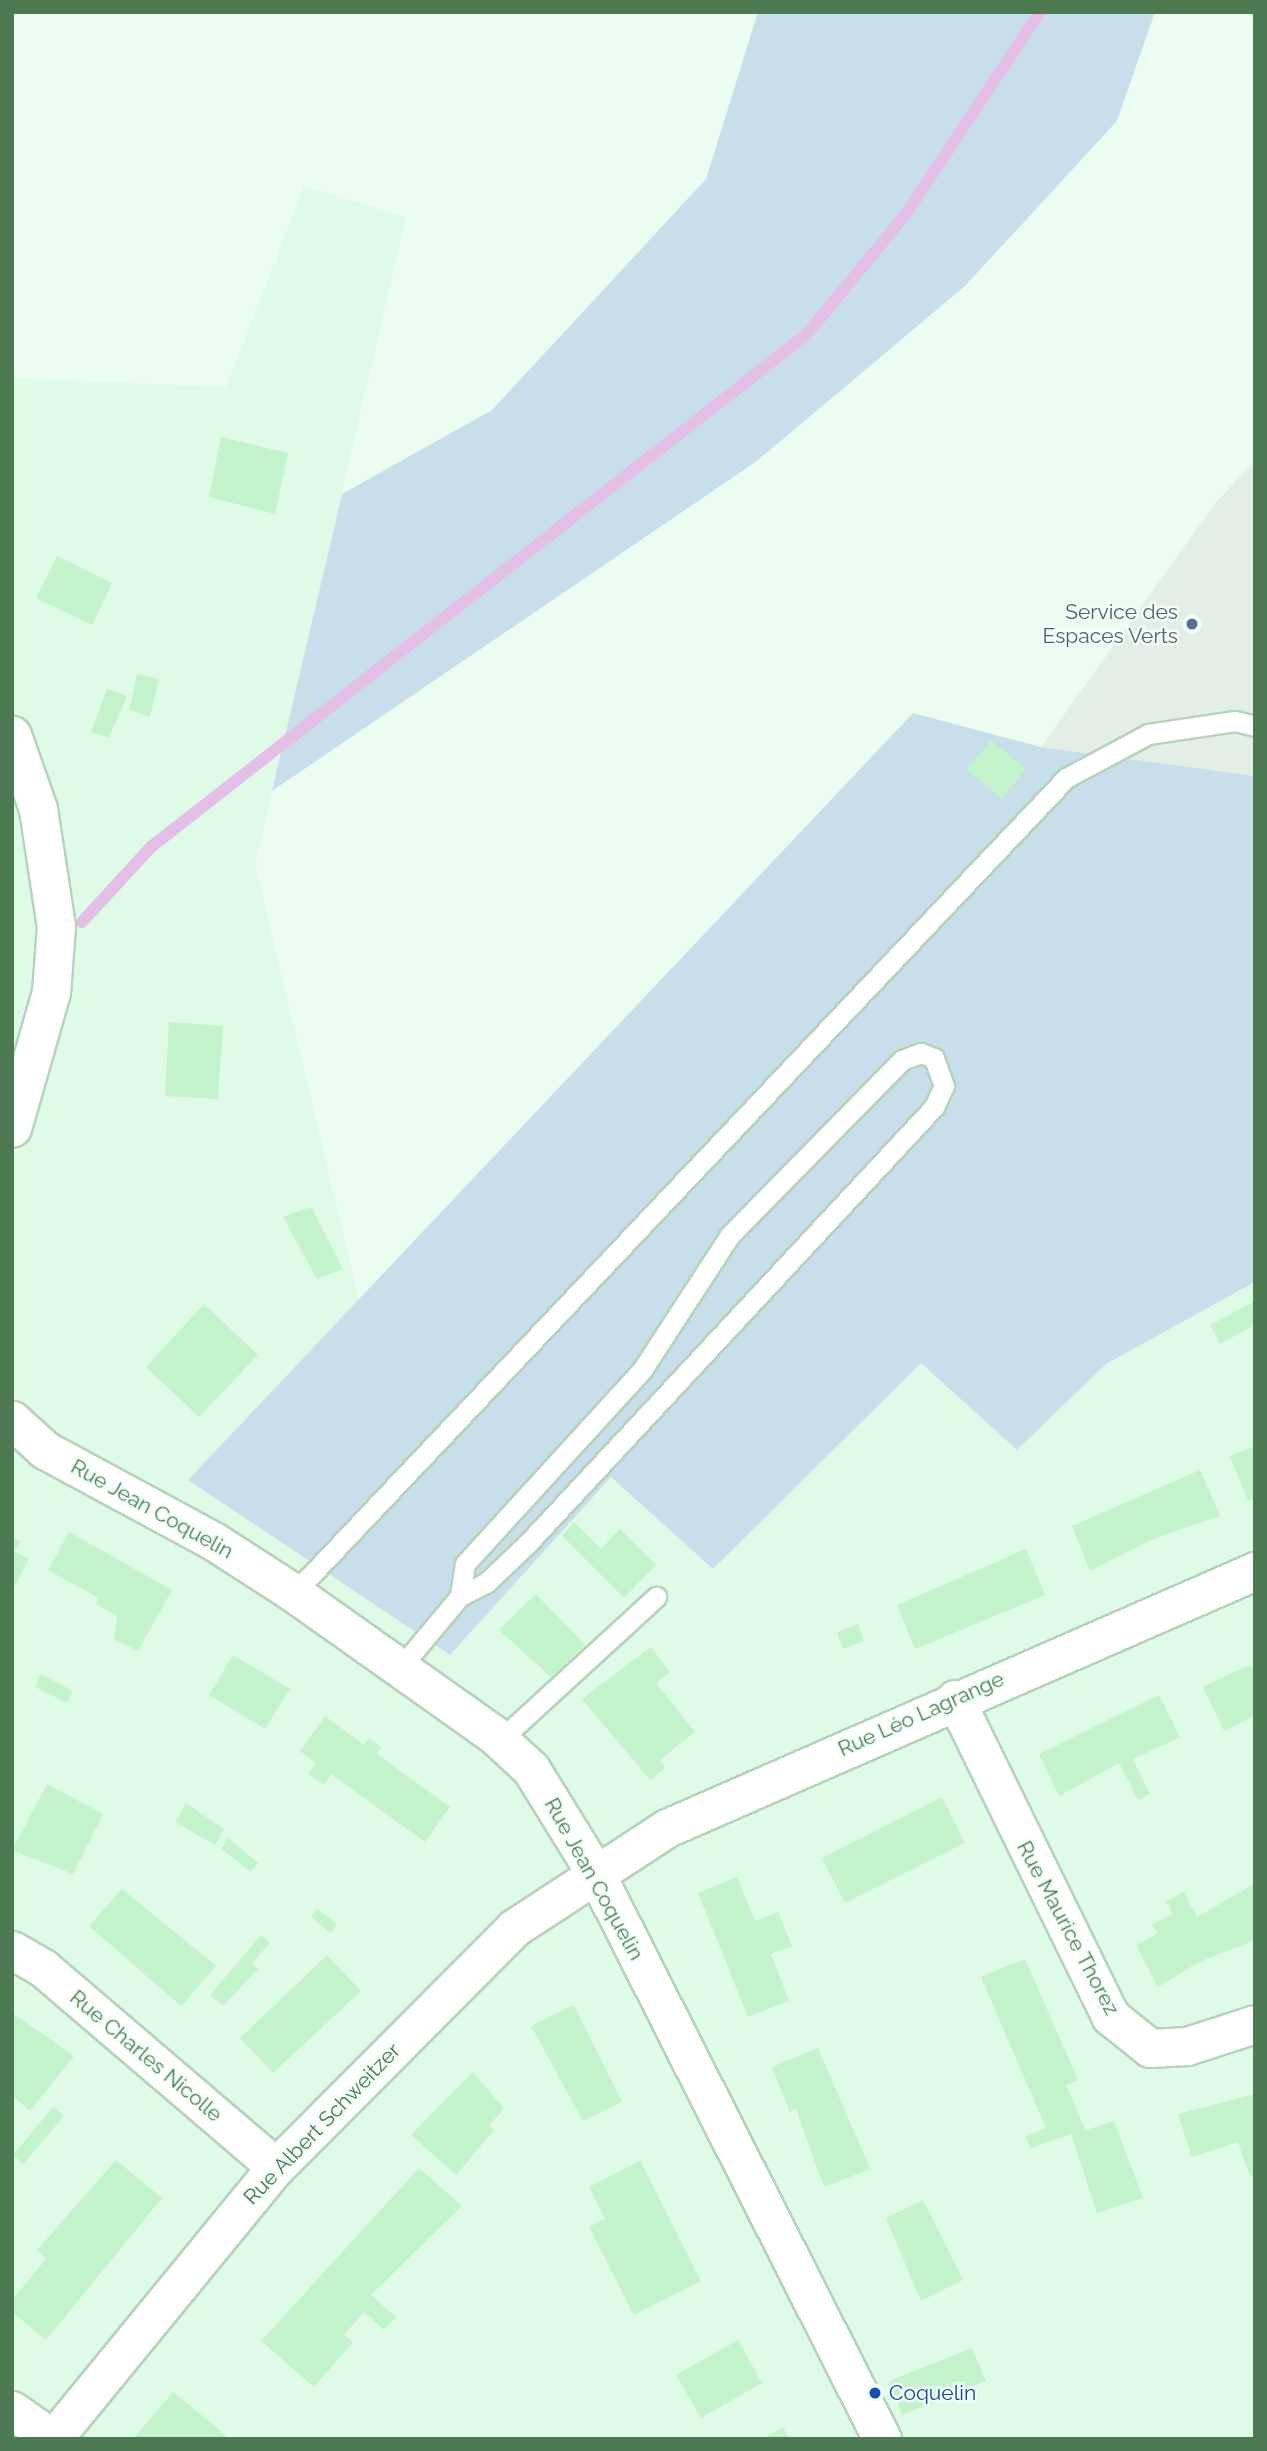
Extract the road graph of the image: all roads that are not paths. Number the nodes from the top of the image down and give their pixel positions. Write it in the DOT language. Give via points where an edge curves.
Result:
graph roads {
  1 [pos="1255,726"];
  2 [pos="12,735"];
  3 [pos="12,1128"];
  4 [pos="14,1428"];
  5 [pos="1255,1571"];
  6 [pos="294,1593"];
  7 [pos="460,1596"];
  8 [pos="656,1597"];
  9 [pos="400,1668"];
  10 [pos="955,1699"];
  11 [pos="500,1740"];
  12 [pos="597,1876"];
  13 [pos="12,1950"];
  14 [pos="1255,2024"];
  15 [pos="276,2167"];
  16 [pos="12,2410"];
  17 [pos="53,2439"];
  18 [pos="882,2439"];
  1 -- 6 [label="lane" via="1235,721 1148,734 1066,778"];
  2 -- 3 [label="street" via="38,808 56,926 51,992"];
  4 -- 6 [label="street, Rue Jean Coquelin"];
  5 -- 10 [label="street, Rue Léo Lagrange"];
  6 -- 9 [label="street, Rue Jean Coquelin"];
  7 -- 7 [label="lane" via="486,1583 528,1543 934,1107 944,1086 934,1058 921,1053 902,1060 730,1234 642,1370 465,1564"];
  7 -- 9 [label="lane"];
  8 -- 11 [label="lane"];
  9 -- 11 [label="street, Rue Jean Coquelin"];
  10 -- 12 [label="street, Rue Léo Lagrange" via="667,1828"];
  10 -- 14 [label="street, Rue Maurice Thorez" via="1110,2016 1150,2048 1187,2046"];
  11 -- 12 [label="street, Rue Jean Coquelin" via="531,1769"];
  12 -- 15 [label="street, Rue Albert Schweitzer" via="514,1928"];
  12 -- 18 [label="street, Rue Jean Coquelin"];
  13 -- 15 [label="street, Rue Charles Nicolle" via="44,1968"];
  15 -- 17 [label="street, Rue Albert Schweitzer"];
  16 -- 17 [label="street"];
}
